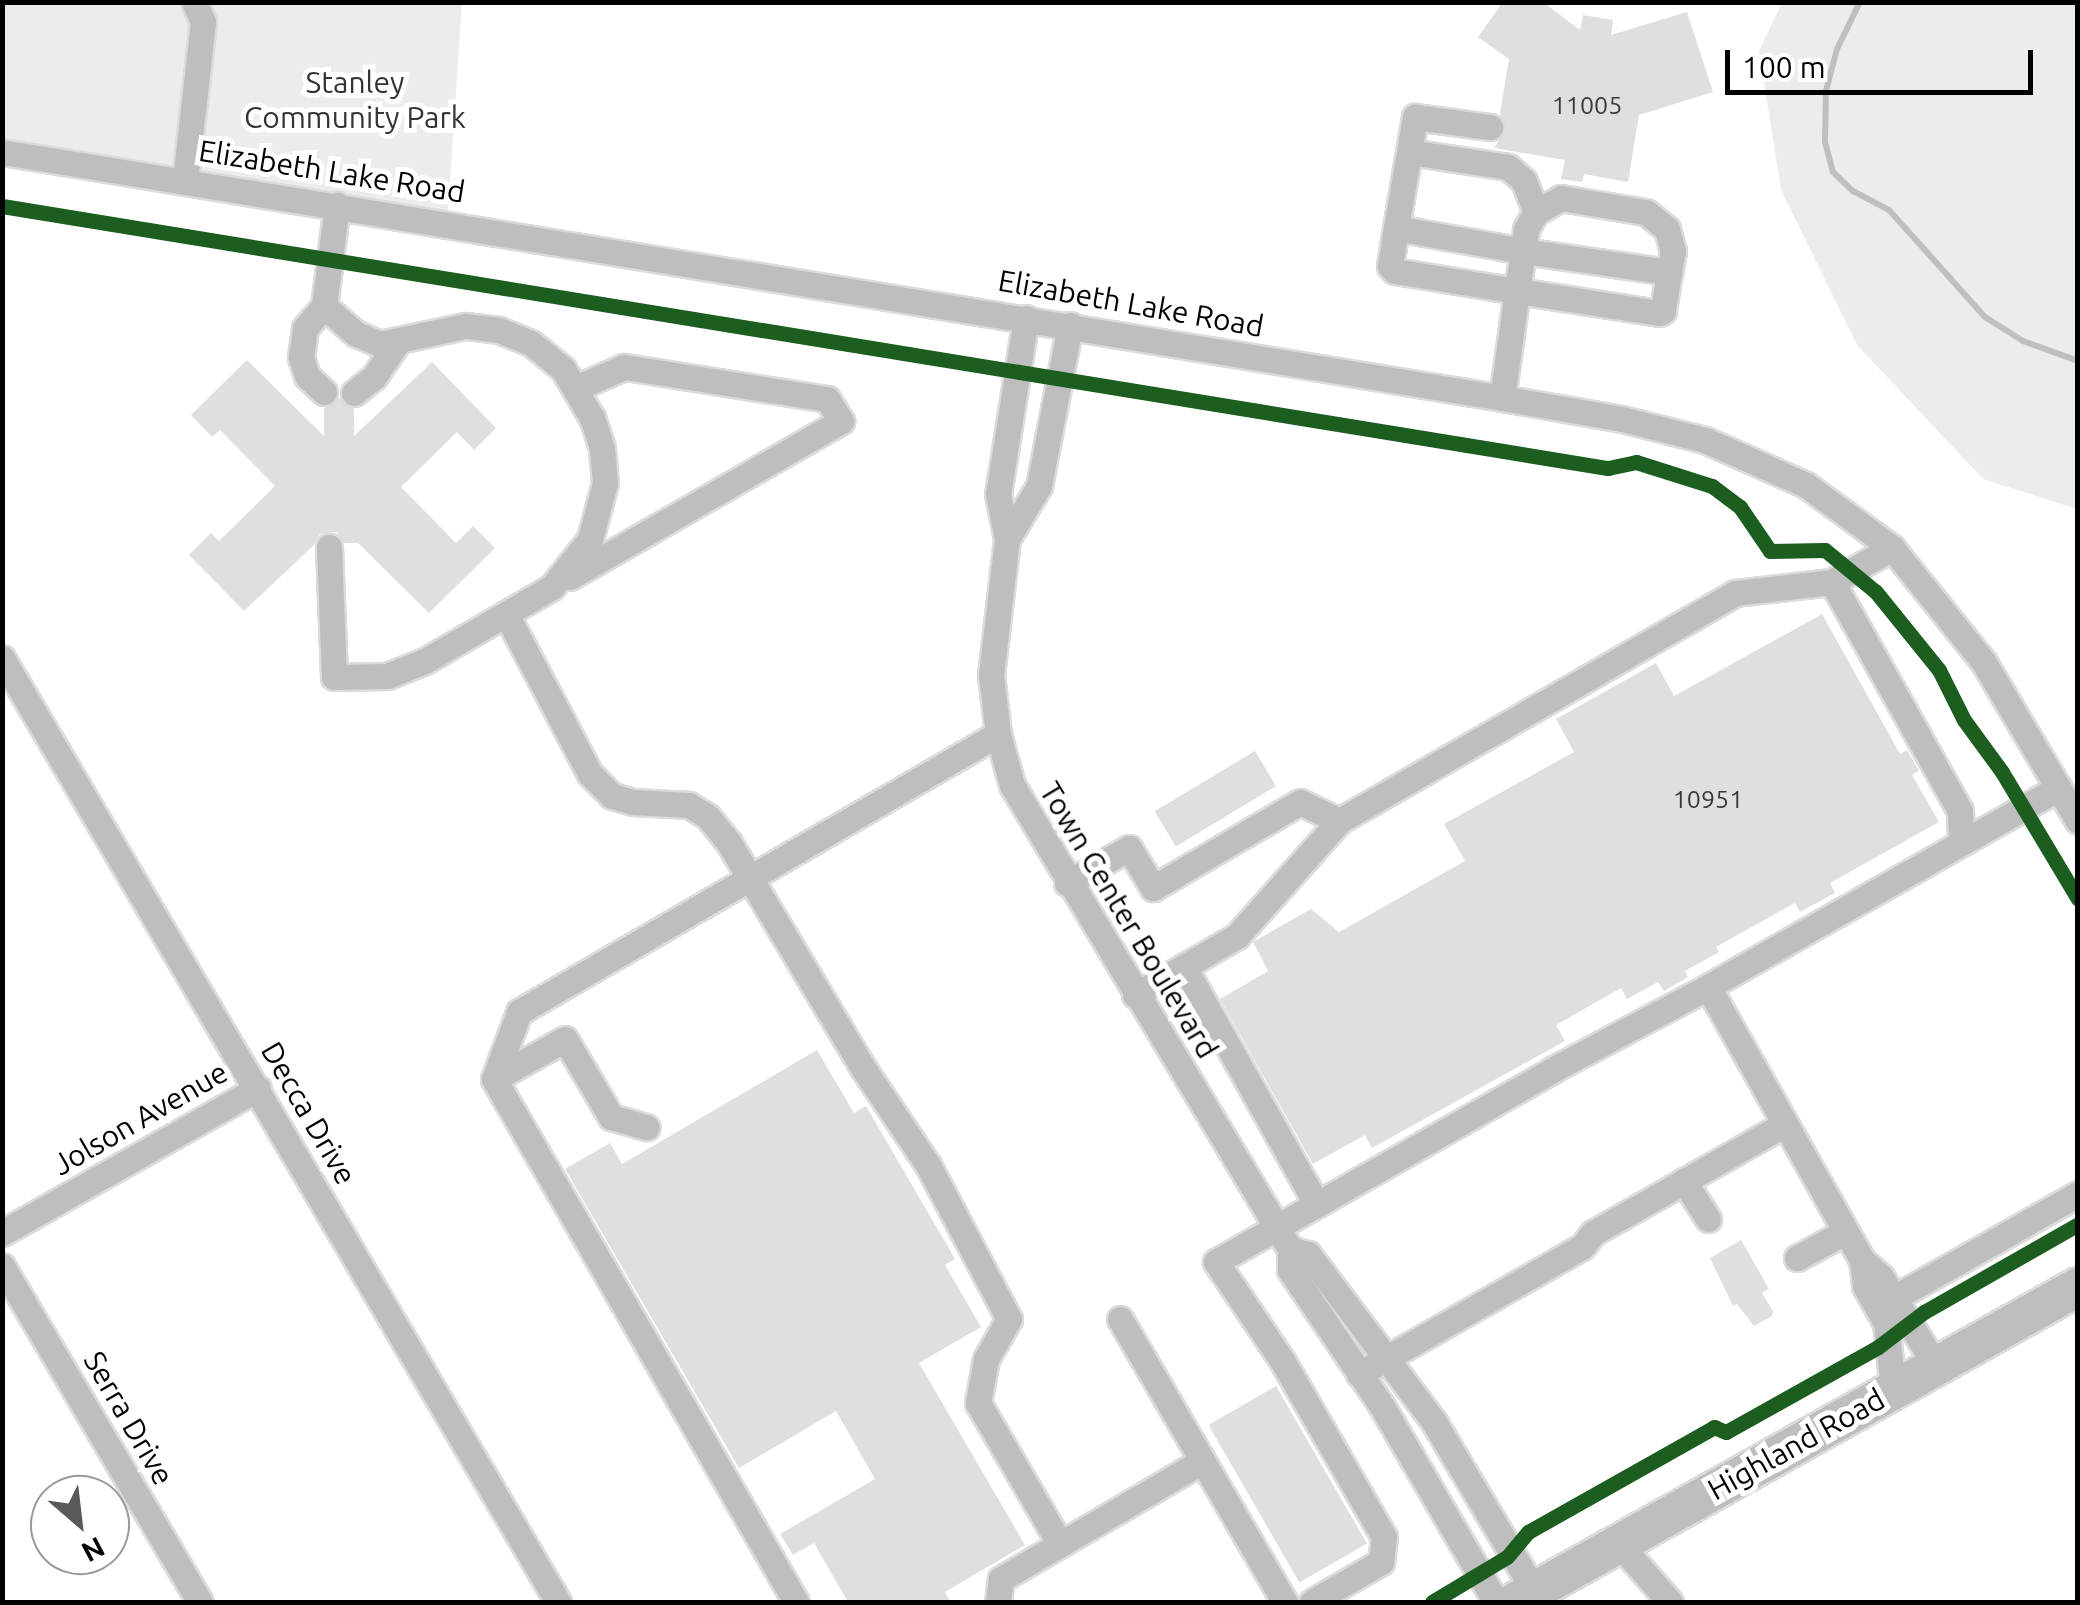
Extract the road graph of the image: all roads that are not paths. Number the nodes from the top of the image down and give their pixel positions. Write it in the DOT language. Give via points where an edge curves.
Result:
graph roads {
  1 [pos="194,2"];
  2 [pos="1490,126"];
  3 [pos="2,152"];
  4 [pos="1409,152"];
  5 [pos="185,180"];
  6 [pos="337,205"];
  7 [pos="1536,212"];
  8 [pos="1396,228"];
  9 [pos="1523,251"];
  10 [pos="1669,272"];
  11 [pos="1517,291"];
  12 [pos="324,306"];
  13 [pos="1026,318"];
  14 [pos="1070,325"];
  15 [pos="396,343"];
  16 [pos="576,388"];
  17 [pos="324,392"];
  18 [pos="354,393"];
  19 [pos="1502,398"];
  20 [pos="1007,538"];
  21 [pos="329,547"];
  22 [pos="1892,548"];
  23 [pos="1832,582"];
  24 [pos="552,588"];
  25 [pos="506,614"];
  26 [pos="2,658"];
  27 [pos="998,734"];
  28 [pos="2058,788"];
  29 [pos="1339,820"];
  30 [pos="2078,821"];
  31 [pos="1961,842"];
  32 [pos="751,877"];
  33 [pos="1067,883"];
  34 [pos="1184,967"];
  35 [pos="1708,987"];
  36 [pos="1135,995"];
  37 [pos="494,1079"];
  38 [pos="258,1088"];
  39 [pos="1785,1124"];
  40 [pos="648,1127"];
  41 [pos="1684,1180"];
  42 [pos="2078,1194"];
  43 [pos="1316,1203"];
  44 [pos="1708,1219"];
  45 [pos="1275,1226"];
  46 [pos="1846,1232"];
  47 [pos="2,1233"];
  48 [pos="1290,1249"];
  49 [pos="1797,1258"];
  50 [pos="1862,1260"];
  51 [pos="2,1266"];
  52 [pos="2078,1286"];
  53 [pos="1894,1298"];
  54 [pos="1120,1318"];
  55 [pos="1386,1358"];
  56 [pos="1936,1366"];
  57 [pos="1358,1374"];
  58 [pos="1894,1390"];
  59 [pos="1202,1461"];
  60 [pos="1060,1544"];
  61 [pos="1619,1544"];
  62 [pos="1525,1597"];
  63 [pos="200,1602"];
  64 [pos="558,1602"];
  65 [pos="796,1602"];
  66 [pos="998,1602"];
  67 [pos="1285,1602"];
  68 [pos="1312,1602"];
  69 [pos="1496,1602"];
  70 [pos="1670,1602"];
  1 -- 5 [label="street" via="203,22"];
  2 -- 4 [label="street" via="1415,117"];
  3 -- 5 [label="street, Elizabeth Lake Road"];
  4 -- 7 [label="street" via="1508,168 1524,181"];
  4 -- 8 [label="street"];
  5 -- 6 [label="street, Elizabeth Lake Road"];
  6 -- 12 [label="street"];
  6 -- 13 [label="street, Elizabeth Lake Road"];
  7 -- 9 [label="street"];
  7 -- 10 [label="street" via="1561,198 1654,216 1672,239"];
  8 -- 9 [label="street"];
  8 -- 11 [label="street" via="1390,266 1395,271"];
  9 -- 10 [label="street"];
  9 -- 11 [label="street"];
  10 -- 11 [label="street" via="1659,313"];
  11 -- 19 [label="street"];
  12 -- 15 [label="street" via="366,340"];
  12 -- 17 [label="street" via="304,328 301,357 307,376"];
  13 -- 14 [label="street, Elizabeth Lake Road"];
  13 -- 20 [label="street, Town Center Boulevard" via="998,494"];
  14 -- 19 [label="street, Elizabeth Lake Road"];
  14 -- 20 [label="street, Town Center Boulevard" via="1038,486"];
  15 -- 16 [label="street" via="453,327 499,330 548,354"];
  15 -- 18 [label="street" via="374,378"];
  16 -- 24 [label="street" via="599,438 604,493 590,539"];
  16 -- 24 [label="street" via="624,367 827,399 841,421"];
  19 -- 22 [label="street, Elizabeth Lake Road" via="1634,422 1738,452 1829,500"];
  20 -- 27 [label="street, Town Center Boulevard" via="992,675"];
  21 -- 25 [label="street" via="334,677 370,679 404,671"];
  22 -- 23 [label="street"];
  22 -- 28 [label="street, Elizabeth Lake Road" via="1964,634"];
  23 -- 29 [label="street" via="1735,593"];
  23 -- 31 [label="street" via="1960,812"];
  24 -- 25 [label="street"];
  25 -- 32 [label="street" via="590,774 612,796 689,805 708,817"];
  26 -- 38 [label="street, Decca Drive"];
  27 -- 32 [label="street"];
  27 -- 33 [label="street, Town Center Boulevard" via="1012,785"];
  28 -- 30 [label="street, Elizabeth Lake Road"];
  28 -- 31 [label="street"];
  29 -- 33 [label="street" via="1300,802 1153,888 1129,848"];
  29 -- 34 [label="street" via="1236,936"];
  31 -- 35 [label="street"];
  32 -- 37 [label="street" via="519,1012"];
  32 -- 60 [label="street" via="928,1164 1003,1302 1009,1319 986,1359 978,1403"];
  33 -- 36 [label="street, Town Center Boulevard"];
  34 -- 36 [label="street"];
  34 -- 43 [label="street"];
  35 -- 39 [label="street"];
  35 -- 43 [label="street"];
  36 -- 45 [label="street, Town Center Boulevard"];
  37 -- 40 [label="street" via="564,1039 611,1117"];
  37 -- 65 [label="street"];
  38 -- 47 [label="street, Jolson Avenue"];
  38 -- 64 [label="street, Decca Drive"];
  39 -- 41 [label="street"];
  39 -- 46 [label="street"];
  41 -- 44 [label="street"];
  41 -- 55 [label="street" via="1593,1233 1582,1247"];
  42 -- 53 [label="street"];
  43 -- 45 [label="street"];
  45 -- 48 [label="street, Town Center Boulevard"];
  45 -- 68 [label="street" via="1216,1262 1283,1362 1384,1537 1381,1562"];
  46 -- 49 [label="street"];
  46 -- 50 [label="street"];
  48 -- 55 [label="street, Town Center Boulevard" via="1308,1254"];
  48 -- 57 [label="street, Town Center Boulevard" via="1290,1270"];
  50 -- 53 [label="street"];
  50 -- 58 [label="street" via="1865,1286 1886,1322"];
  51 -- 63 [label="street, Serra Drive"];
  52 -- 56 [label="highway, Highland Road"];
  53 -- 56 [label="street"];
  54 -- 59 [label="street"];
  55 -- 57 [label="street"];
  55 -- 62 [label="street, Town Center Boulevard" via="1434,1422"];
  56 -- 58 [label="highway, Highland Road"];
  57 -- 69 [label="street, Town Center Boulevard"];
  58 -- 61 [label="highway, Highland Road"];
  59 -- 60 [label="street"];
  59 -- 67 [label="street"];
  60 -- 66 [label="street" via="1001,1578"];
  61 -- 62 [label="highway, Highland Road"];
  61 -- 70 [label="street"];
}
